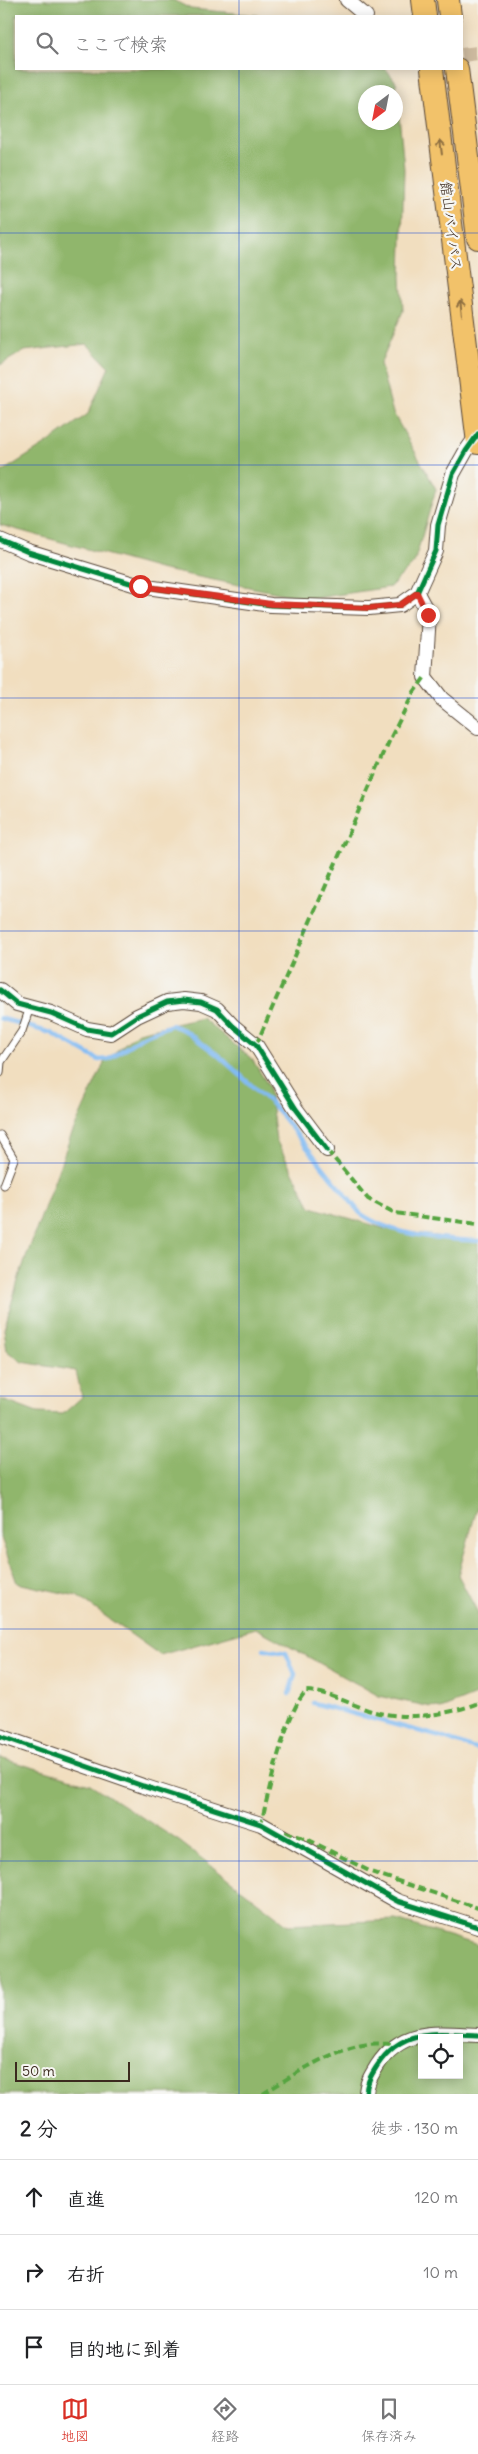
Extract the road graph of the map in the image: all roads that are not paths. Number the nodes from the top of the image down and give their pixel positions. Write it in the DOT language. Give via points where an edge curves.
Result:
graph roads {
  1 [pos="347,0"];
  2 [pos="423,0"];
  3 [pos="448,0"];
  4 [pos="365,15"];
  5 [pos="425,15"];
  6 [pos="450,15"];
  7 [pos="432,70"];
  8 [pos="457,70"];
  9 [pos="478,238"];
  10 [pos="478,438"];
  11 [pos="0,540"];
  12 [pos="417,593"];
  13 [pos="478,728"];
  14 [pos="0,990"];
  15 [pos="28,1011"];
  16 [pos="0,1072"];
  17 [pos="0,1135"];
  18 [pos="327,1150"];
  19 [pos="4,1185"];
  20 [pos="0,1736"];
  21 [pos="478,1927"];
  22 [pos="478,2036"];
  23 [pos="366,2094"];
  1 -- 4 [label="street"];
  2 -- 5 [label="highway"];
  3 -- 6 [label="highway"];
  10 -- 7 [label="highway, 館山バイパス, one-way"];
  8 -- 9 [label="highway, 館山バイパス"];
  10 -- 12 [label="street" via="466,450 453,474 438,525 436,551"];
  11 -- 12 [label="street" via="28,552 140,586 210,597 271,604 369,608 400,605"];
  12 -- 13 [label="street" via="428,615 425,677 442,699"];
  14 -- 15 [label="street"];
  15 -- 16 [label="lane" via="22,1031 1,1062"];
  15 -- 18 [label="street" via="51,1012 87,1029 111,1033 167,1002 201,1002 217,1009 256,1045 296,1109"];
  17 -- 19 [label="lane" via="14,1159"];
  20 -- 21 [label="street" via="260,1824 398,1901"];
  22 -- 23 [label="street" via="426,2034 395,2044 371,2076"];
}
